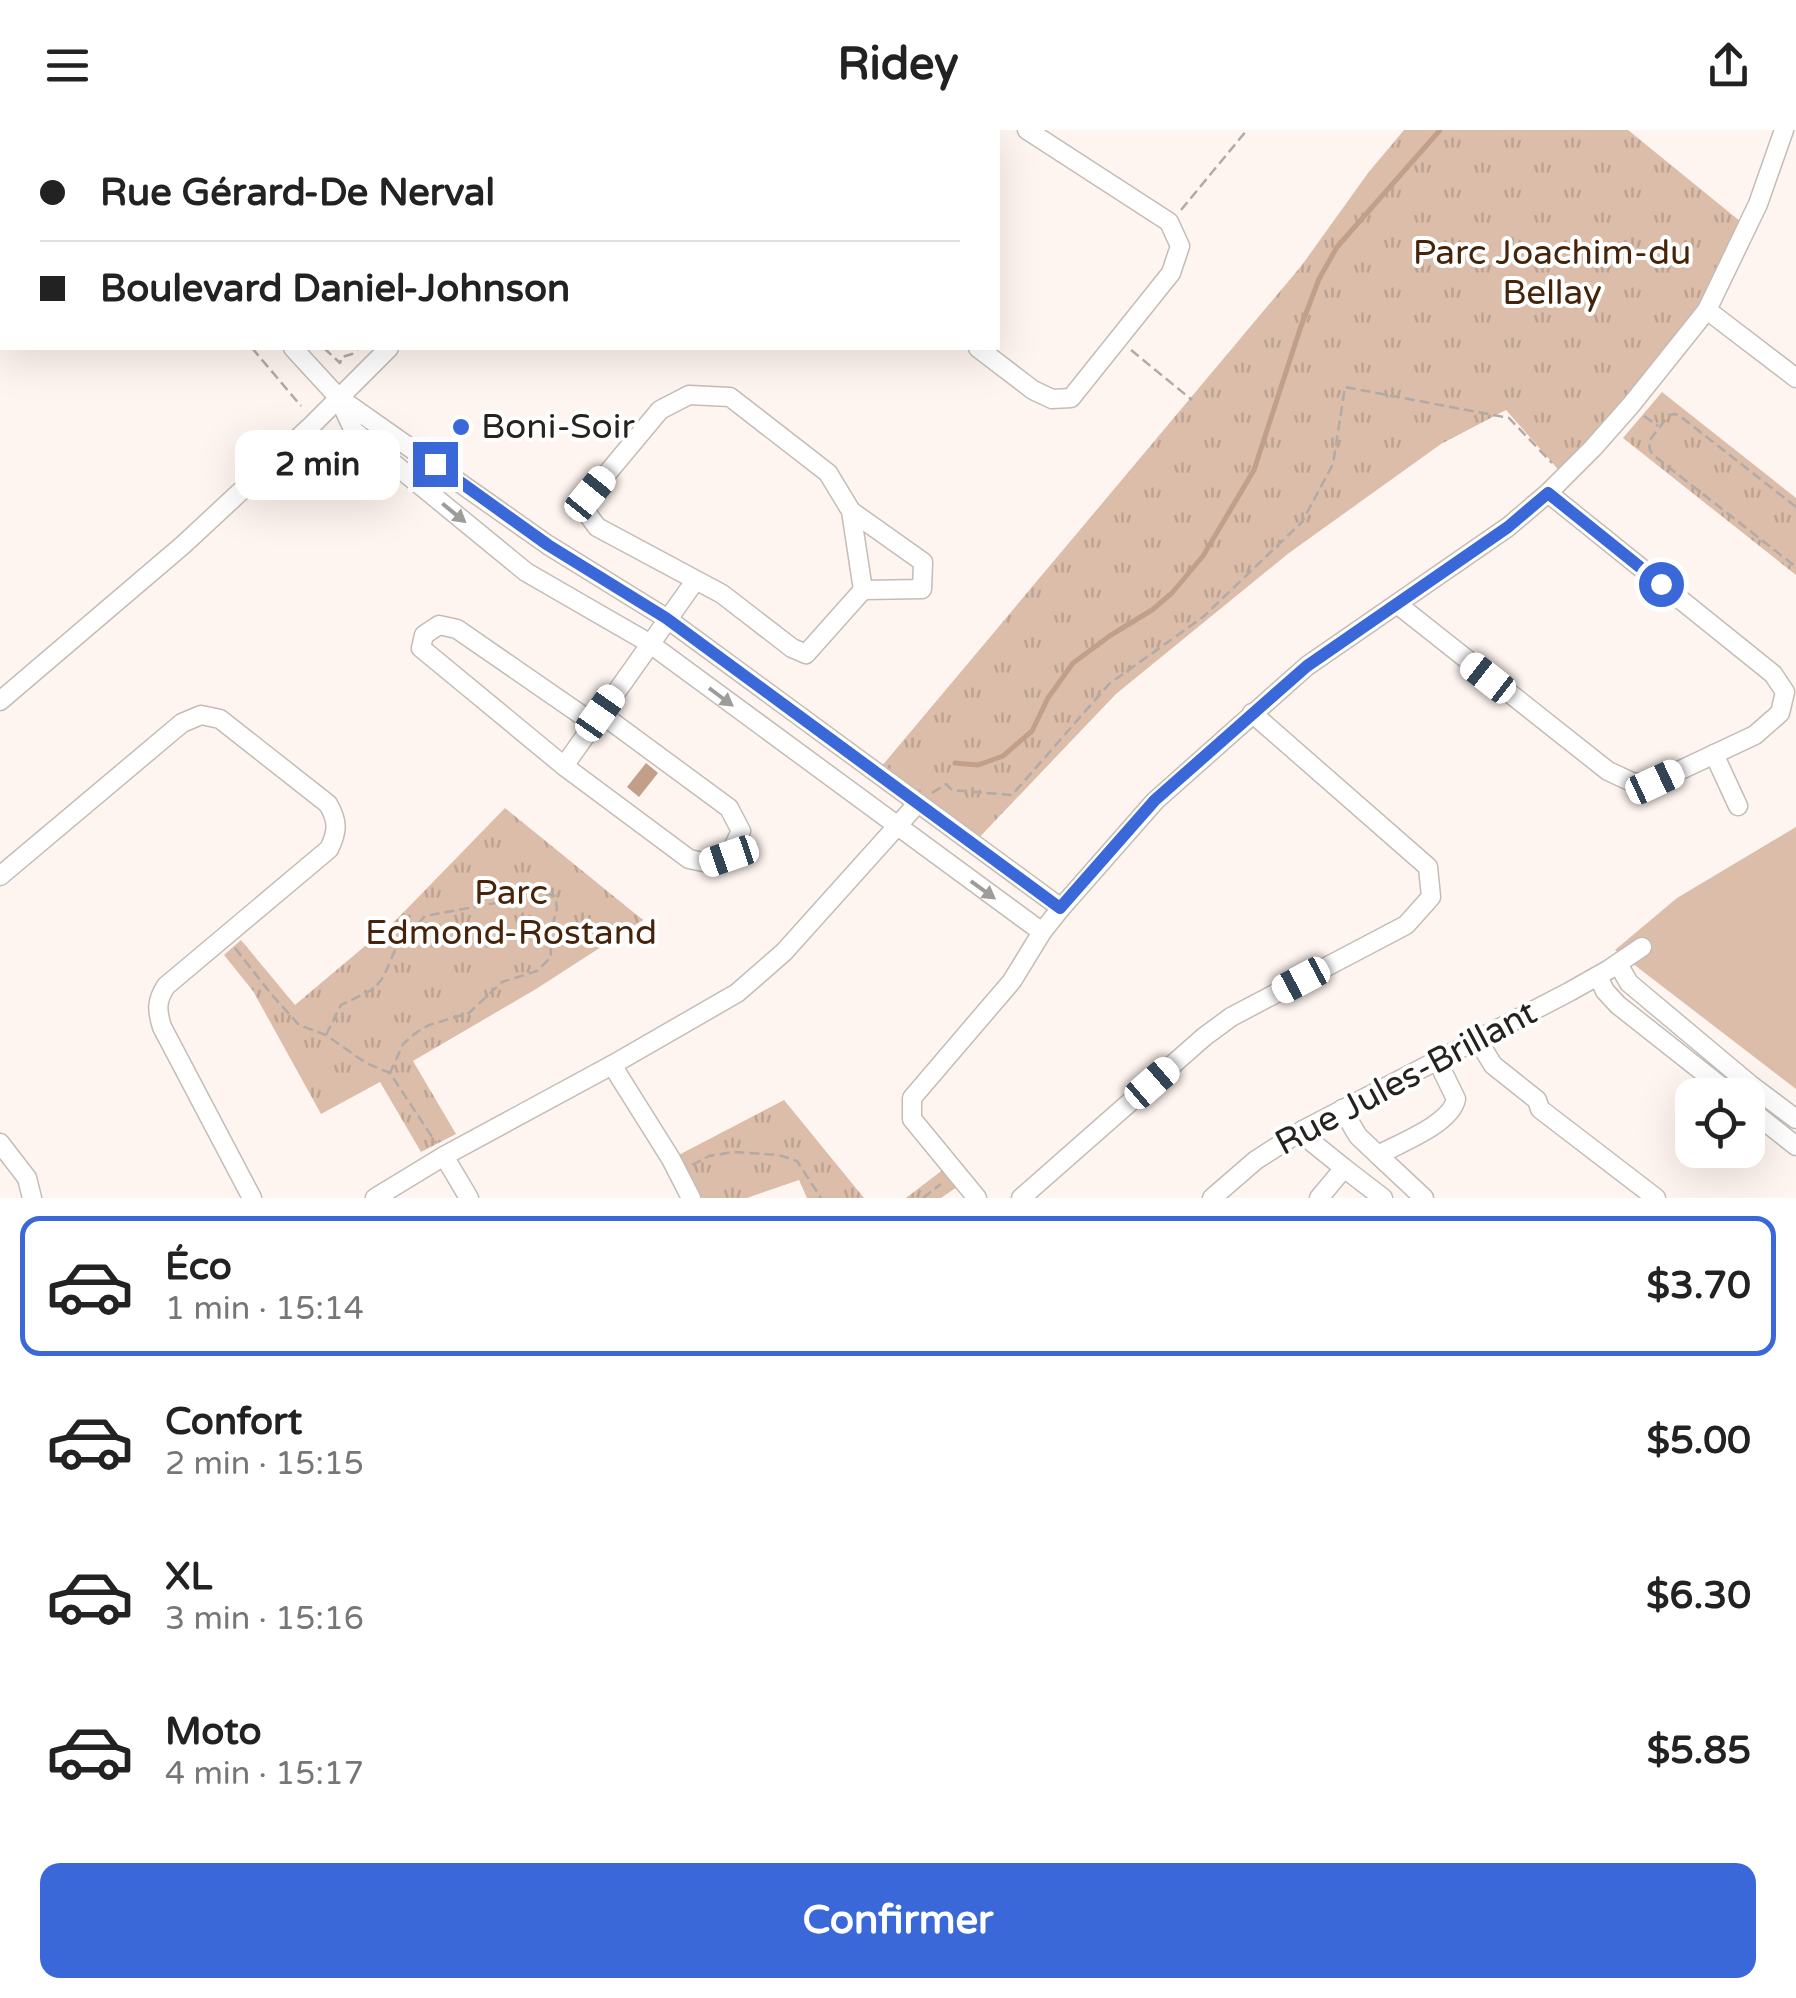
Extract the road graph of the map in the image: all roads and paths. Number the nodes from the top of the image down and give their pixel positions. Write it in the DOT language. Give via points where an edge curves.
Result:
graph roads {
  1 [pos="1027,130"];
  2 [pos="1246,130"];
  3 [pos="1790,131"];
  4 [pos="1171,223"];
  5 [pos="1707,310"];
  6 [pos="1117,338"];
  7 [pos="254,350"];
  8 [pos="295,350"];
  9 [pos="326,350"];
  10 [pos="357,350"];
  11 [pos="387,350"];
  12 [pos="981,350"];
  13 [pos="1796,378"];
  14 [pos="338,397"];
  15 [pos="1192,400"];
  16 [pos="301,406"];
  17 [pos="1563,476"];
  18 [pos="1548,493"];
  19 [pos="1796,507"];
  20 [pos="852,511"];
  21 [pos="1796,567"];
  22 [pos="694,581"];
  23 [pos="863,590"];
  24 [pos="1397,604"];
  25 [pos="666,618"];
  26 [pos="650,643"];
  27 [pos="0,701"];
  28 [pos="1252,713"];
  29 [pos="597,718"];
  30 [pos="1714,754"];
  31 [pos="564,766"];
  32 [pos="917,804"];
  33 [pos="1738,806"];
  34 [pos="897,828"];
  35 [pos="0,876"];
  36 [pos="1060,908"];
  37 [pos="1042,932"];
  38 [pos="225,935"];
  39 [pos="1642,947"];
  40 [pos="1608,970"];
  41 [pos="326,1035"];
  42 [pos="1478,1039"];
  43 [pos="1437,1060"];
  44 [pos="612,1064"];
  45 [pos="390,1072"];
  46 [pos="1711,1078"];
  47 [pos="1342,1109"];
  48 [pos="1796,1119"];
  49 [pos="1765,1121"];
  50 [pos="1302,1130"];
  51 [pos="0,1144"];
  52 [pos="1796,1146"];
  53 [pos="1378,1155"];
  54 [pos="444,1156"];
  55 [pos="1344,1168"];
  56 [pos="678,1172"];
  57 [pos="955,1173"];
  58 [pos="32,1198"];
  59 [pos="252,1198"];
  60 [pos="375,1198"];
  61 [pos="469,1198"];
  62 [pos="691,1198"];
  63 [pos="821,1198"];
  64 [pos="922,1198"];
  65 [pos="976,1198"];
  66 [pos="1021,1198"];
  67 [pos="1212,1198"];
  68 [pos="1319,1198"];
  69 [pos="1383,1198"];
  70 [pos="1424,1198"];
  71 [pos="1656,1198"];
  1 -- 4 [label="street"];
  2 -- 4 [label="path"];
  3 -- 5 [label="street"];
  4 -- 6 [label="street" via="1180,246 1171,273"];
  5 -- 13 [label="street"];
  5 -- 17 [label="street"];
  6 -- 12 [label="street" via="1072,398 1052,399 1034,390"];
  6 -- 15 [label="path"];
  7 -- 16 [label="path"];
  8 -- 14 [label="street"];
  9 -- 10 [label="path" via="340,363"];
  11 -- 14 [label="street"];
  14 -- 25 [label="street" via="548,545"];
  14 -- 26 [label="street, one-way" via="354,432 526,572"];
  14 -- 27 [label="street" via="183,545"];
  17 -- 18 [label="street"];
  17 -- 32 [label="path" via="1509,418 1345,387 1333,464 1302,522 1202,617 1108,684 1012,794 952,790 946,784"];
  18 -- 24 [label="street"];
  18 -- 30 [label="street" via="1774,674 1785,692 1780,712 1756,735"];
  19 -- 21 [label="path" via="1680,416 1669,416 1649,441 1653,455"];
  20 -- 22 [label="street" via="828,473 730,397 689,394 660,410 590,494 586,512 596,527"];
  20 -- 23 [label="street"];
  20 -- 23 [label="street" via="923,562 922,589"];
  22 -- 23 [label="street" via="806,654"];
  22 -- 25 [label="street"];
  24 -- 28 [label="street"];
  24 -- 30 [label="street" via="1608,772 1634,783 1655,782"];
  25 -- 26 [label="street"];
  25 -- 32 [label="street"];
  26 -- 29 [label="street"];
  26 -- 34 [label="street, one-way"];
  28 -- 36 [label="street" via="1155,800"];
  28 -- 66 [label="street" via="1428,867 1431,897 1406,924 1230,1017"];
  29 -- 31 [label="street"];
  29 -- 31 [label="street" via="458,629 438,625 424,636 421,648"];
  29 -- 31 [label="street" via="729,808 741,831 729,856 708,863 689,859"];
  30 -- 33 [label="street"];
  32 -- 34 [label="street"];
  32 -- 36 [label="street"];
  34 -- 37 [label="street, one-way"];
  34 -- 44 [label="street" via="784,952 736,992"];
  35 -- 38 [label="street" via="182,723 201,715 220,719 328,804 336,818 329,848"];
  36 -- 37 [label="street"];
  37 -- 57 [label="street" via="1012,981 912,1098 912,1119"];
  38 -- 41 [label="path" via="299,1025"];
  38 -- 59 [label="street" via="166,986 158,1015"];
  39 -- 40 [label="street, Rue Jules-Brillant"];
  40 -- 42 [label="street, Rue Jules-Brillant"];
  40 -- 46 [label="street" via="1605,990 1618,1004"];
  40 -- 48 [label="street"];
  41 -- 45 [label="path"];
  41 -- 45 [label="path" via="341,1005 374,989 394,950 425,916 536,890 555,896 552,957 537,971 502,982 469,1013 417,1032"];
  42 -- 43 [label="street, Rue Jules-Brillant"];
  42 -- 71 [label="street" via="1493,1065 1540,1109"];
  43 -- 47 [label="street, Rue Jules-Brillant"];
  43 -- 53 [label="street" via="1456,1099 1453,1110"];
  44 -- 54 [label="street"];
  44 -- 56 [label="street"];
  45 -- 54 [label="path"];
  47 -- 50 [label="street, Rue Jules-Brillant"];
  47 -- 53 [label="street"];
  49 -- 52 [label="street"];
  50 -- 55 [label="street"];
  50 -- 67 [label="street, Rue Jules-Brillant"];
  51 -- 58 [label="street" via="26,1178"];
  53 -- 70 [label="street"];
  54 -- 60 [label="street"];
  54 -- 61 [label="street"];
  55 -- 68 [label="street"];
  55 -- 69 [label="street"];
  56 -- 62 [label="street"];
  56 -- 63 [label="path" via="709,1156 778,1155 797,1161"];
  57 -- 64 [label="path"];
  57 -- 65 [label="street"];
}
